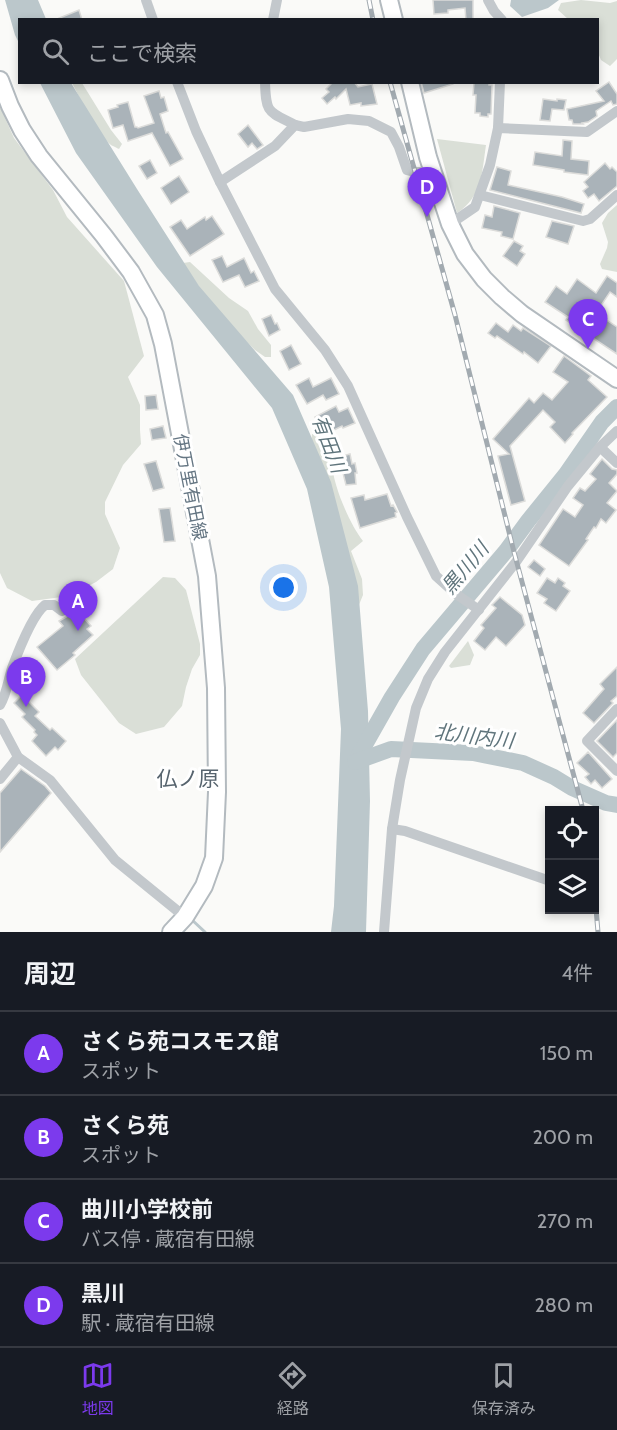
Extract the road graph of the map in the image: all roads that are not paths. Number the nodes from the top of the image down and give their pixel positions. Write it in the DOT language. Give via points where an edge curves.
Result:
graph roads {
  1 [pos="146,0"];
  2 [pos="277,0"];
  3 [pos="389,0"];
  4 [pos="489,0"];
  5 [pos="152,18"];
  6 [pos="273,18"];
  7 [pos="394,18"];
  8 [pos="500,18"];
  9 [pos="0,80"];
  10 [pos="178,84"];
  11 [pos="265,84"];
  12 [pos="411,84"];
  13 [pos="500,84"];
  14 [pos="617,111"];
  15 [pos="295,125"];
  16 [pos="498,128"];
  17 [pos="433,172"];
  18 [pos="220,182"];
  19 [pos="480,195"];
  20 [pos="617,195"];
  21 [pos="450,224"];
  22 [pos="617,379"];
  23 [pos="617,431"];
  24 [pos="600,447"];
  25 [pos="617,463"];
  26 [pos="478,609"];
  27 [pos="62,611"];
  28 [pos="0,705"];
  29 [pos="617,709"];
  30 [pos="0,723"];
  31 [pos="18,757"];
  32 [pos="617,771"];
  33 [pos="0,779"];
  34 [pos="392,829"];
  35 [pos="545,880"];
  36 [pos="185,917"];
  37 [pos="171,932"];
  38 [pos="384,932"];
  1 -- 5 [label="street"];
  2 -- 6 [label="street"];
  3 -- 7 [label="main road"];
  4 -- 8 [label="street"];
  9 -- 36 [label="main road, 伊万里有田線" via="18,122 39,156 131,273 154,315 163,344 207,576 216,688 214,858 204,886"];
  10 -- 18 [label="street"];
  11 -- 15 [label="street" via="271,112"];
  12 -- 17 [label="main road"];
  13 -- 16 [label="street"];
  14 -- 16 [label="street" via="587,132"];
  15 -- 17 [label="street" via="348,119 369,121 391,132 407,170"];
  15 -- 18 [label="street" via="275,146"];
  16 -- 19 [label="street"];
  17 -- 21 [label="main road"];
  18 -- 26 [label="street" via="275,289 325,350 348,386 436,576"];
  19 -- 20 [label="street" via="583,221"];
  19 -- 21 [label="street" via="475,207"];
  21 -- 22 [label="main road" via="465,254 502,297"];
  23 -- 24 [label="street"];
  24 -- 25 [label="street"];
  24 -- 26 [label="street"];
  26 -- 34 [label="street" via="428,679 416,708"];
  27 -- 28 [label="street" via="45,605 38,613"];
  29 -- 32 [label="street" via="587,741"];
  30 -- 31 [label="street"];
  31 -- 33 [label="street"];
  31 -- 36 [label="street" via="50,780 115,860"];
  34 -- 35 [label="street"];
  34 -- 38 [label="street"];
  36 -- 37 [label="main road, 伊万里有田線"];
}
